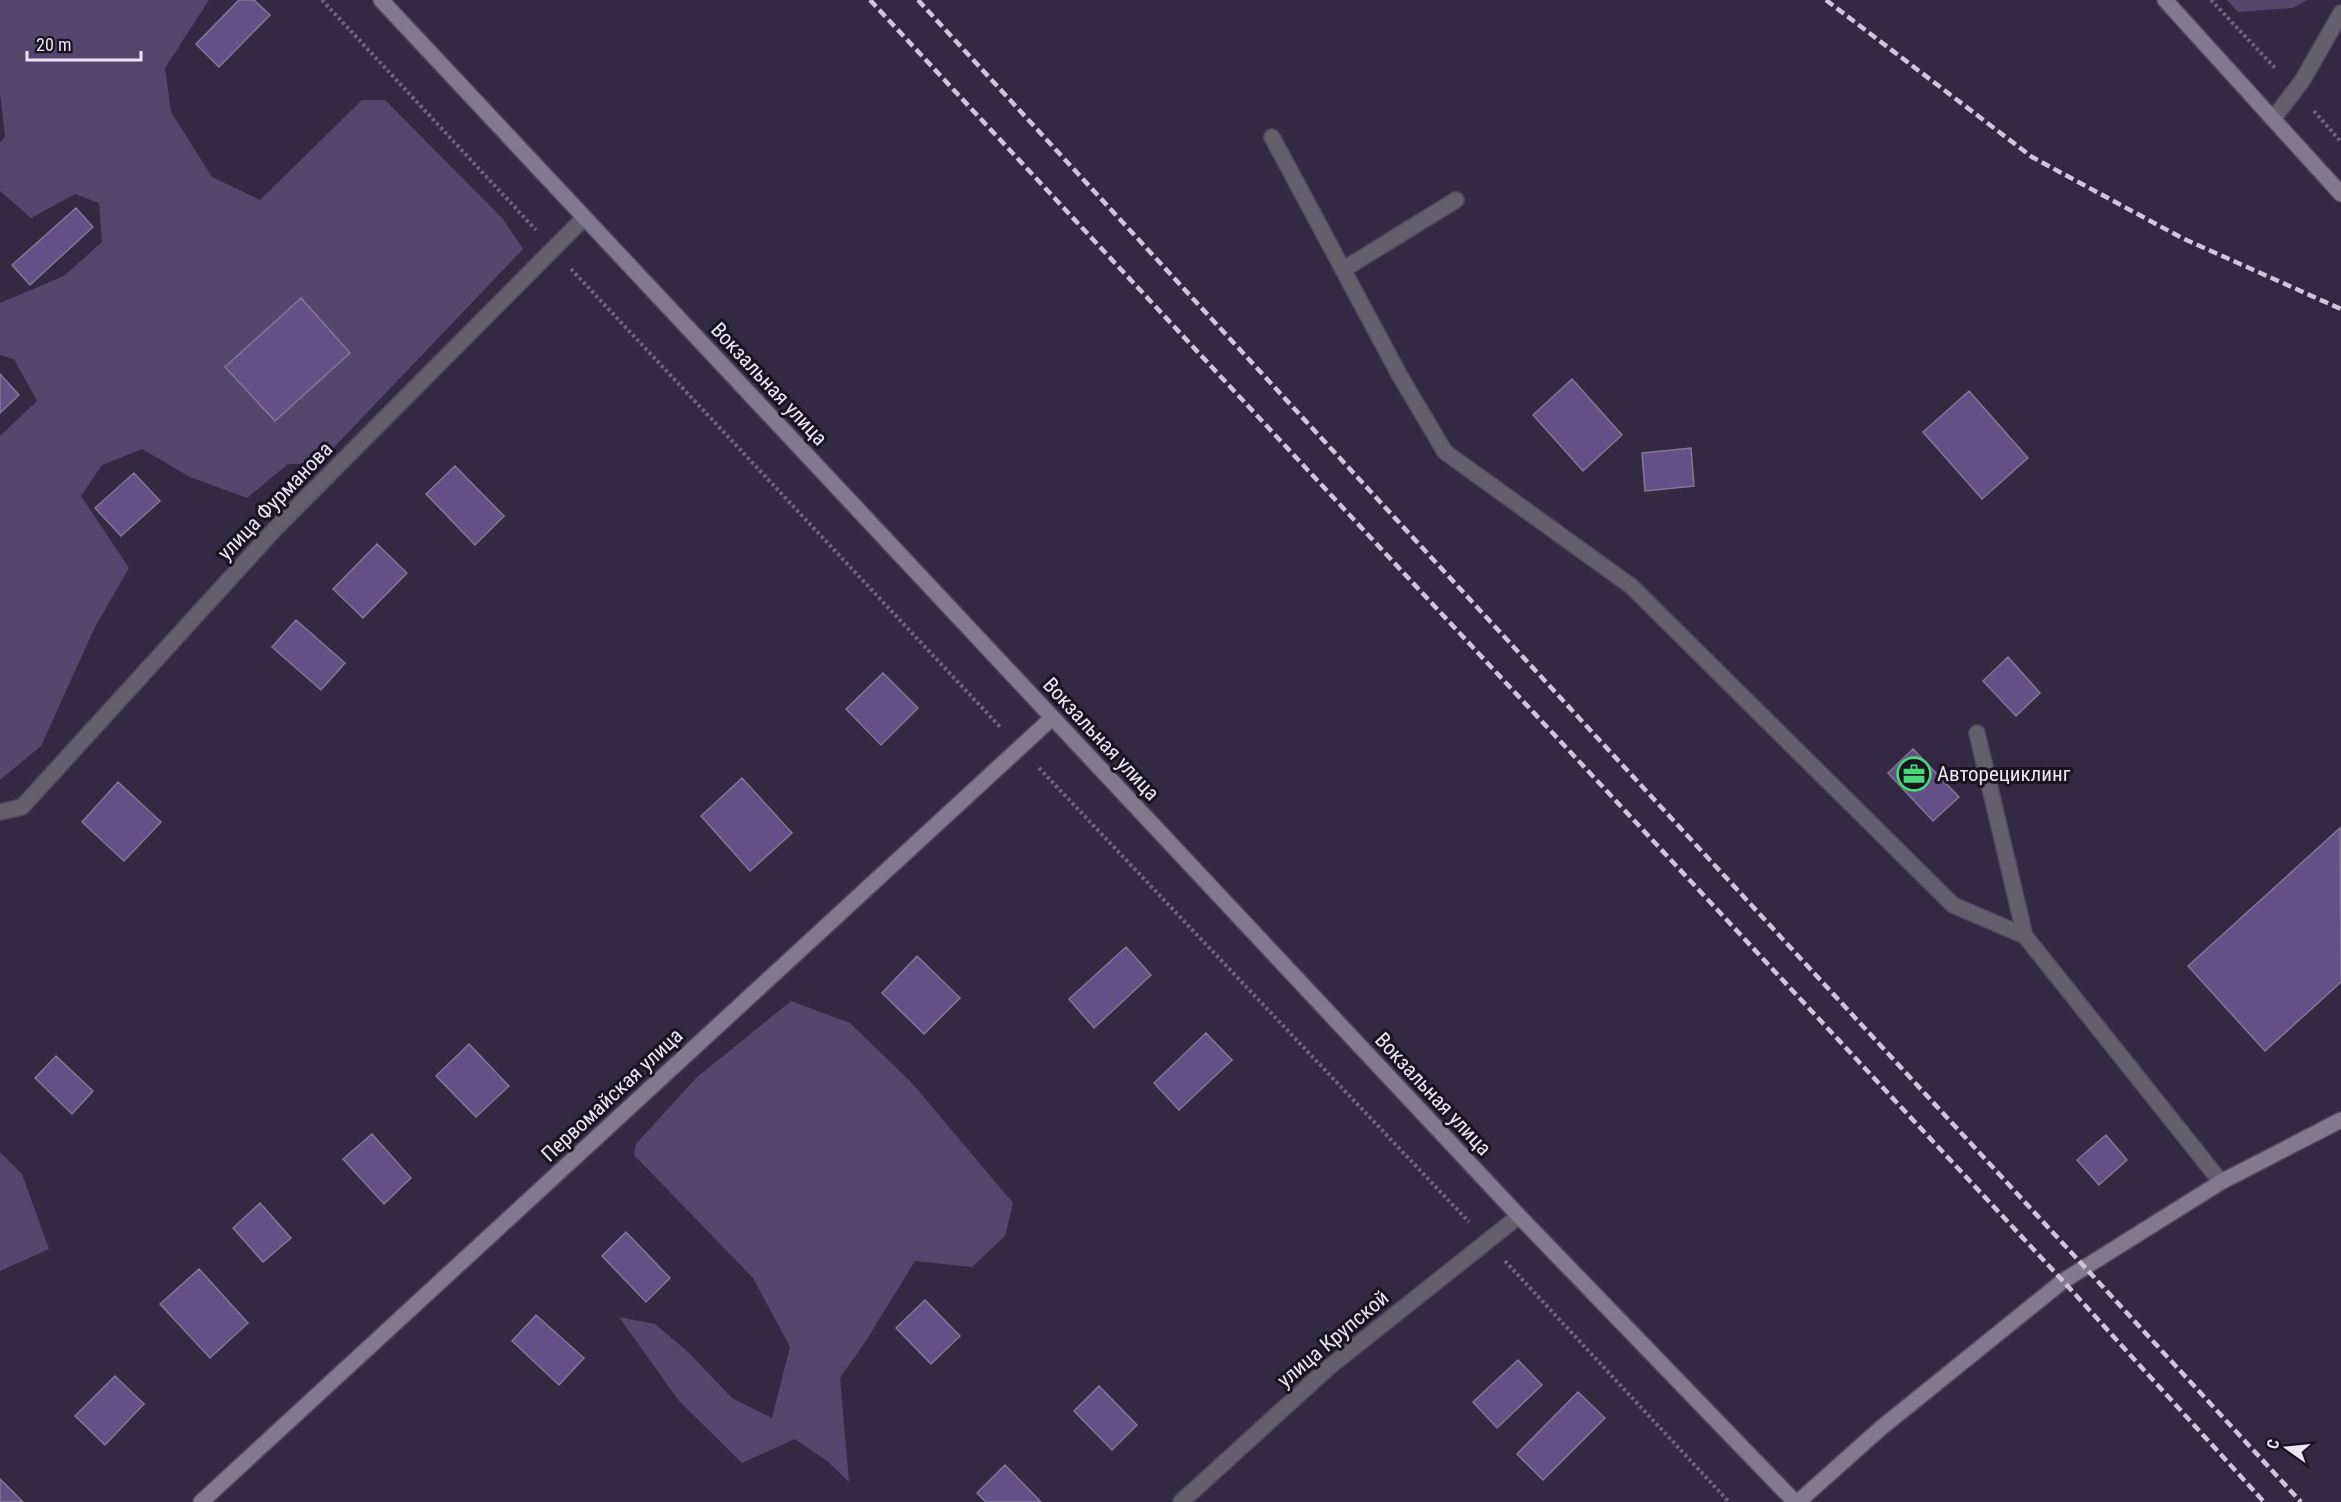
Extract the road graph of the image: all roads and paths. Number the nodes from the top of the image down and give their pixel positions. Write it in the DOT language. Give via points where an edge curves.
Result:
graph roads {
  1 [pos="381,0"];
  2 [pos="2165,0"];
  3 [pos="2341,13"];
  4 [pos="2272,119"];
  5 [pos="1272,137"];
  6 [pos="2341,194"];
  7 [pos="1456,200"];
  8 [pos="584,218"];
  9 [pos="1344,268"];
  10 [pos="1052,718"];
  11 [pos="1977,733"];
  12 [pos="0,812"];
  13 [pos="2025,936"];
  14 [pos="2341,1120"];
  15 [pos="2221,1182"];
  16 [pos="1519,1216"];
  17 [pos="201,1502"];
  18 [pos="1181,1502"];
  19 [pos="1796,1502"];
  1 -- 8 [label="street, Вокзальная улица"];
  2 -- 4 [label="street"];
  3 -- 4 [label="street" via="2302,81"];
  4 -- 6 [label="street"];
  5 -- 9 [label="street"];
  7 -- 9 [label="street"];
  8 -- 10 [label="street, Вокзальная улица"];
  8 -- 12 [label="street, улица Фурманова" via="275,529 22,807"];
  9 -- 13 [label="street" via="1445,452 1631,586 1953,905"];
  10 -- 16 [label="street, Вокзальная улица"];
  10 -- 17 [label="street, Первомайская улица"];
  11 -- 13 [label="street"];
  13 -- 15 [label="street"];
  14 -- 15 [label="street"];
  15 -- 19 [label="street" via="2063,1281"];
  16 -- 18 [label="street, улица Крупской" via="1329,1368"];
  16 -- 19 [label="street, Вокзальная улица"];
}
